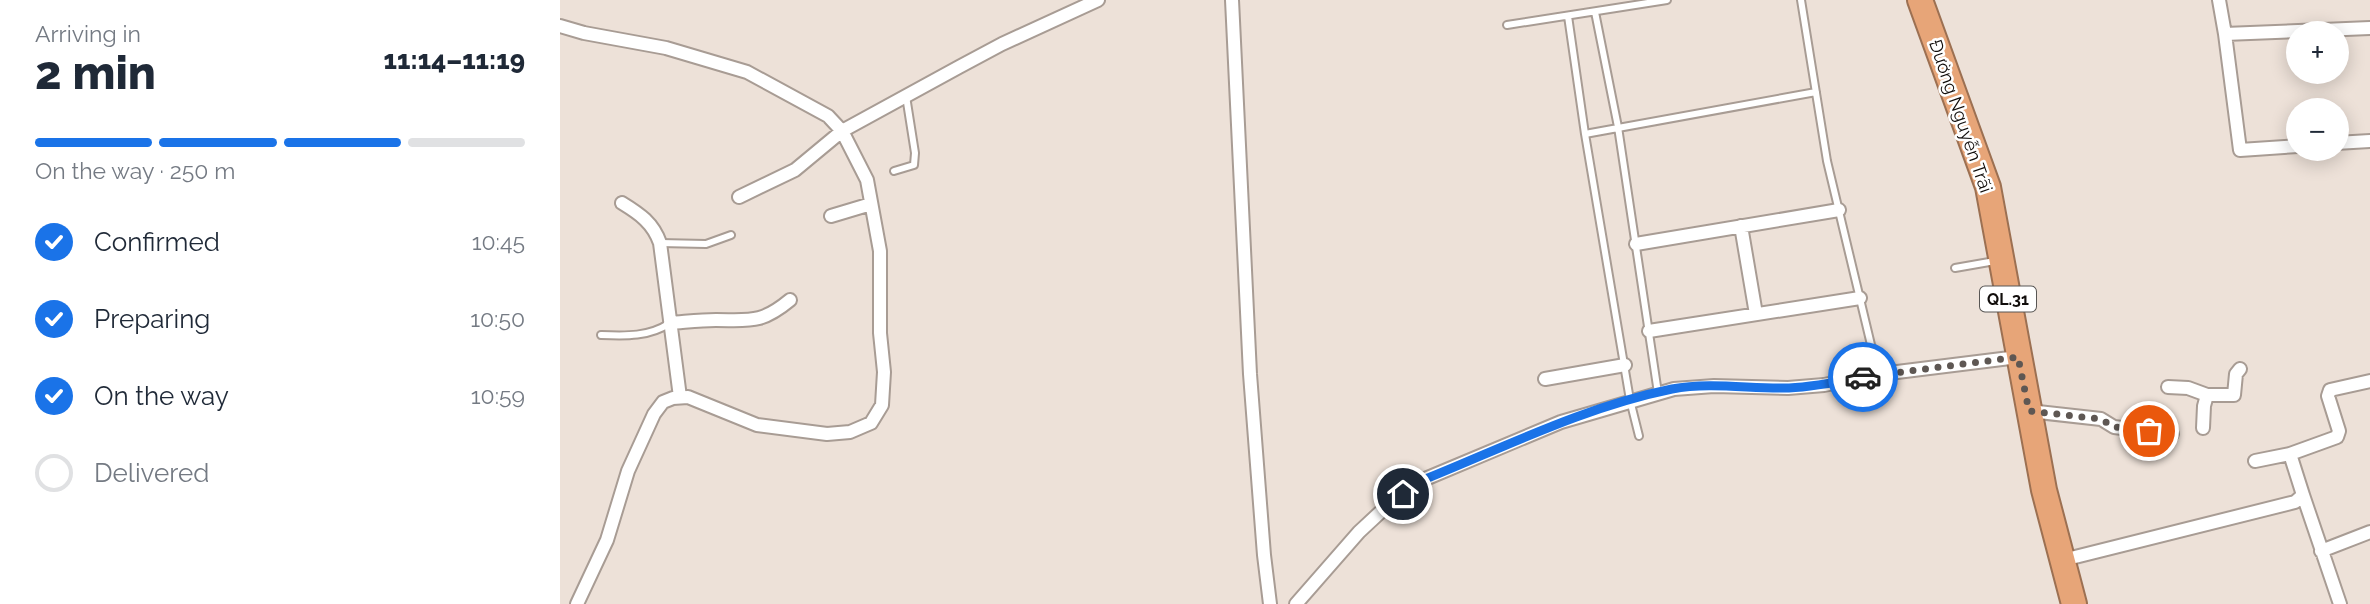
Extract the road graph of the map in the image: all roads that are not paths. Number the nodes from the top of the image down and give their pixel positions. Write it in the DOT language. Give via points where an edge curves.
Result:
graph roads {
  1 [pos="1098,0"];
  2 [pos="1231,0"];
  3 [pos="1667,0"];
  4 [pos="1801,0"];
  5 [pos="1920,0"];
  6 [pos="2218,0"];
  7 [pos="1595,12"];
  8 [pos="1569,16"];
  9 [pos="1507,25"];
  10 [pos="560,26"];
  11 [pos="2370,28"];
  12 [pos="2225,34"];
  13 [pos="1816,92"];
  14 [pos="906,96"];
  15 [pos="1618,127"];
  16 [pos="842,131"];
  17 [pos="1586,134"];
  18 [pos="2370,141"];
  19 [pos="2349,142"];
  20 [pos="2286,147"];
  21 [pos="894,171"];
  22 [pos="738,197"];
  23 [pos="622,203"];
  24 [pos="872,204"];
  25 [pos="1839,210"];
  26 [pos="831,216"];
  27 [pos="1741,226"];
  28 [pos="731,235"];
  29 [pos="660,243"];
  30 [pos="1636,243"];
  31 [pos="2001,260"];
  32 [pos="1955,268"];
  33 [pos="1860,298"];
  34 [pos="790,300"];
  35 [pos="1756,314"];
  36 [pos="670,323"];
  37 [pos="1649,331"];
  38 [pos="601,335"];
  39 [pos="2018,357"];
  40 [pos="1625,365"];
  41 [pos="2240,369"];
  42 [pos="1878,374"];
  43 [pos="1545,379"];
  44 [pos="2370,381"];
  45 [pos="2168,387"];
  46 [pos="1658,393"];
  47 [pos="2207,395"];
  48 [pos="680,397"];
  49 [pos="1630,400"];
  50 [pos="2029,411"];
  51 [pos="2203,428"];
  52 [pos="2172,433"];
  53 [pos="1639,436"];
  54 [pos="2290,454"];
  55 [pos="2255,461"];
  56 [pos="2303,495"];
  57 [pos="2370,532"];
  58 [pos="2321,551"];
  59 [pos="2063,560"];
  60 [pos="577,604"];
  61 [pos="1270,604"];
  62 [pos="1296,604"];
  63 [pos="2074,604"];
  64 [pos="2340,604"];
  1 -- 14 [label="street" via="1002,44"];
  2 -- 61 [label="street" via="1250,374"];
  3 -- 7 [label="lane"];
  4 -- 13 [label="lane"];
  5 -- 31 [label="highway, Đường Nguyễn Trãi / QL.31" via="1988,187"];
  6 -- 12 [label="street"];
  7 -- 8 [label="lane"];
  7 -- 15 [label="lane"];
  8 -- 9 [label="lane"];
  8 -- 17 [label="lane"];
  10 -- 16 [label="street" via="666,48 747,72 828,117"];
  11 -- 12 [label="street"];
  12 -- 20 [label="street" via="2240,150"];
  13 -- 15 [label="lane"];
  13 -- 25 [label="lane"];
  14 -- 16 [label="street"];
  14 -- 21 [label="lane" via="914,165"];
  15 -- 17 [label="lane"];
  15 -- 30 [label="lane"];
  16 -- 22 [label="street" via="795,170"];
  16 -- 24 [label="street" via="867,180"];
  17 -- 40 [label="lane"];
  18 -- 19 [label="street"];
  23 -- 29 [label="street" via="655,228"];
  24 -- 26 [label="street"];
  24 -- 48 [label="street" via="880,251 884,372 882,405 871,423 850,432 795,431 757,425"];
  25 -- 27 [label="street"];
  25 -- 33 [label="lane"];
  27 -- 30 [label="street"];
  27 -- 35 [label="street"];
  28 -- 29 [label="lane" via="706,244"];
  29 -- 36 [label="street"];
  30 -- 37 [label="lane"];
  31 -- 32 [label="lane"];
  31 -- 39 [label="highway, Đường Nguyễn Trãi / QL.31"];
  33 -- 35 [label="street"];
  33 -- 42 [label="lane"];
  34 -- 36 [label="street" via="777,311 741,322"];
  35 -- 37 [label="street"];
  36 -- 38 [label="lane" via="647,334"];
  36 -- 48 [label="street"];
  37 -- 46 [label="lane"];
  39 -- 42 [label="street"];
  39 -- 50 [label="highway, Đường Nguyễn Trãi / QL.31"];
  40 -- 43 [label="street"];
  40 -- 49 [label="lane"];
  41 -- 47 [label="street" via="2234,395"];
  42 -- 46 [label="street" via="1825,385 1714,386"];
  44 -- 54 [label="street" via="2330,390 2337,437"];
  45 -- 47 [label="street"];
  46 -- 49 [label="street"];
  47 -- 51 [label="street"];
  48 -- 60 [label="street" via="663,402 653,414 628,471 604,549"];
  49 -- 53 [label="lane"];
  49 -- 62 [label="street" via="1561,422 1418,482 1359,532"];
  50 -- 52 [label="street"];
  50 -- 59 [label="highway, Đường Nguyễn Trãi / QL.31"];
  54 -- 55 [label="street"];
  54 -- 56 [label="street"];
  56 -- 58 [label="street"];
  56 -- 59 [label="street" via="2295,502"];
  57 -- 58 [label="street"];
  58 -- 64 [label="street"];
  59 -- 63 [label="highway, Đường Nguyễn Trãi / QL.31"];
}
